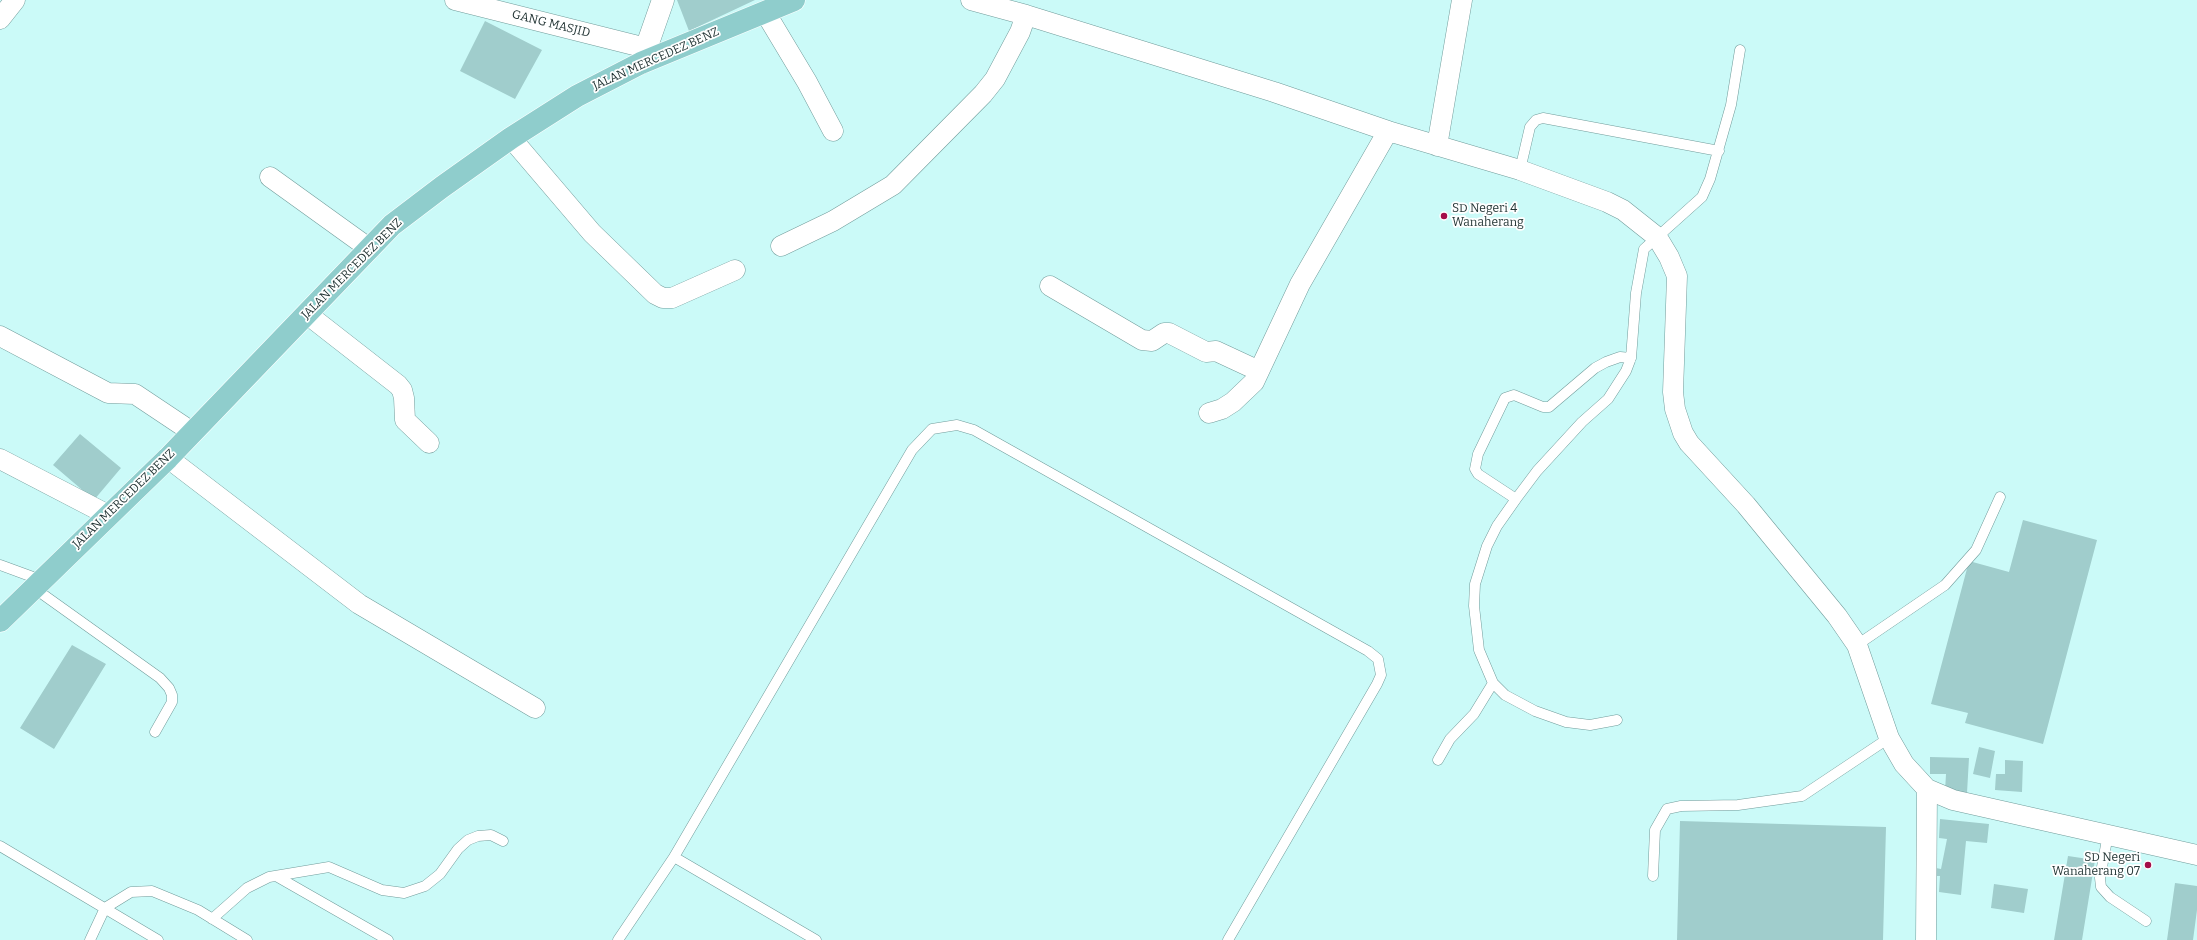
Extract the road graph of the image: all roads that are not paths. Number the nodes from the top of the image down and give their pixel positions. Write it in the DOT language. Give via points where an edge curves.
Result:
graph roads {
  1 [pos="15,0"];
  2 [pos="455,0"];
  3 [pos="664,0"];
  4 [pos="794,0"];
  5 [pos="971,0"];
  6 [pos="1462,0"];
  7 [pos="765,12"];
  8 [pos="1026,15"];
  9 [pos="0,19"];
  10 [pos="1740,50"];
  11 [pos="644,55"];
  12 [pos="833,131"];
  13 [pos="1388,132"];
  14 [pos="511,138"];
  15 [pos="1437,146"];
  16 [pos="1718,151"];
  17 [pos="1520,170"];
  18 [pos="270,177"];
  19 [pos="1657,237"];
  20 [pos="781,246"];
  21 [pos="370,249"];
  22 [pos="735,270"];
  23 [pos="1050,286"];
  24 [pos="307,314"];
  25 [pos="0,336"];
  26 [pos="1631,358"];
  27 [pos="1258,371"];
  28 [pos="1209,413"];
  29 [pos="192,432"];
  30 [pos="429,443"];
  31 [pos="168,458"];
  32 [pos="0,459"];
  33 [pos="2000,497"];
  34 [pos="1516,499"];
  35 [pos="108,515"];
  36 [pos="0,565"];
  37 [pos="37,584"];
  38 [pos="0,621"];
  39 [pos="1857,645"];
  40 [pos="1493,683"];
  41 [pos="535,708"];
  42 [pos="1617,720"];
  43 [pos="155,732"];
  44 [pos="1889,738"];
  45 [pos="1438,760"];
  46 [pos="1927,789"];
  47 [pos="2108,834"];
  48 [pos="503,841"];
  49 [pos="0,846"];
  50 [pos="2197,855"];
  51 [pos="674,858"];
  52 [pos="276,876"];
  53 [pos="1653,876"];
  54 [pos="105,908"];
  55 [pos="212,919"];
  56 [pos="2146,921"];
  57 [pos="90,940"];
  58 [pos="158,940"];
  59 [pos="247,940"];
  60 [pos="388,940"];
  61 [pos="618,940"];
  62 [pos="816,940"];
  63 [pos="1228,940"];
  64 [pos="1926,940"];
  1 -- 9 [label="street"];
  2 -- 11 [label="street, GANG MASJID"];
  3 -- 11 [label="street"];
  4 -- 7 [label="main road, JALAN MERCEDEZ BENZ"];
  5 -- 8 [label="street"];
  6 -- 15 [label="street"];
  7 -- 11 [label="main road, JALAN MERCEDEZ BENZ"];
  7 -- 12 [label="street"];
  8 -- 13 [label="street" via="1274,92"];
  8 -- 20 [label="street" via="995,79 893,185 833,221"];
  10 -- 16 [label="lane" via="1731,105"];
  11 -- 14 [label="main road, JALAN MERCEDEZ BENZ"];
  13 -- 15 [label="street"];
  13 -- 27 [label="street" via="1300,284"];
  14 -- 21 [label="main road, JALAN MERCEDEZ BENZ" via="392,225"];
  14 -- 22 [label="street" via="592,233 655,294 663,298 672,298"];
  15 -- 17 [label="street"];
  16 -- 17 [label="lane" via="1543,118 1536,120 1530,127"];
  16 -- 19 [label="lane" via="1702,197"];
  17 -- 19 [label="street" via="1607,202 1623,210"];
  18 -- 21 [label="street"];
  19 -- 26 [label="lane" via="1644,249 1642,256"];
  19 -- 39 [label="street" via="1677,276 1673,392 1678,422 1683,433 1746,505"];
  21 -- 24 [label="main road, JALAN MERCEDEZ BENZ"];
  23 -- 27 [label="street" via="1142,340 1152,341 1164,333 1169,333 1206,352 1216,351"];
  24 -- 29 [label="main road, JALAN MERCEDEZ BENZ"];
  24 -- 30 [label="street" via="398,385 404,398 405,420"];
  25 -- 29 [label="street" via="108,393 135,394 144,398"];
  26 -- 34 [label="lane" via="1621,381 1608,399 1582,422"];
  26 -- 34 [label="lane" via="1620,357 1595,368 1549,407 1514,395 1505,398 1478,454 1475,469 1478,474"];
  27 -- 28 [label="street" via="1250,388 1222,409"];
  29 -- 31 [label="main road, JALAN MERCEDEZ BENZ"];
  31 -- 35 [label="main road, JALAN MERCEDEZ BENZ"];
  31 -- 41 [label="street" via="359,604"];
  32 -- 35 [label="street"];
  33 -- 39 [label="lane" via="1976,550 1945,585"];
  34 -- 40 [label="lane" via="1487,546 1475,584 1474,606 1479,650"];
  35 -- 37 [label="main road, JALAN MERCEDEZ BENZ"];
  36 -- 37 [label="lane"];
  37 -- 38 [label="main road, JALAN MERCEDEZ BENZ"];
  37 -- 43 [label="lane" via="160,678 169,688 172,702"];
  39 -- 44 [label="street"];
  40 -- 42 [label="lane" via="1505,695 1520,704 1566,722 1590,725"];
  40 -- 45 [label="lane" via="1474,714 1450,739"];
  44 -- 46 [label="street" via="1904,764"];
  44 -- 53 [label="lane" via="1802,796 1738,805 1681,806 1667,809 1655,830"];
  46 -- 47 [label="street" via="1953,800"];
  46 -- 64 [label="street"];
  47 -- 50 [label="street"];
  47 -- 56 [label="lane" via="2100,878 2101,888 2110,898"];
  48 -- 52 [label="lane" via="491,835 468,840 440,874 425,886 404,893 382,890 329,867"];
  49 -- 54 [label="lane"];
  51 -- 61 [label="lane"];
  51 -- 62 [label="lane"];
  51 -- 63 [label="lane" via="912,450 932,429 956,425 981,434 1368,651 1378,659 1381,675 1377,684"];
  52 -- 55 [label="lane" via="260,880 246,888"];
  52 -- 60 [label="lane"];
  54 -- 55 [label="lane" via="131,892 152,891 175,899"];
  54 -- 57 [label="lane"];
  54 -- 58 [label="lane"];
  55 -- 59 [label="lane"];
}
